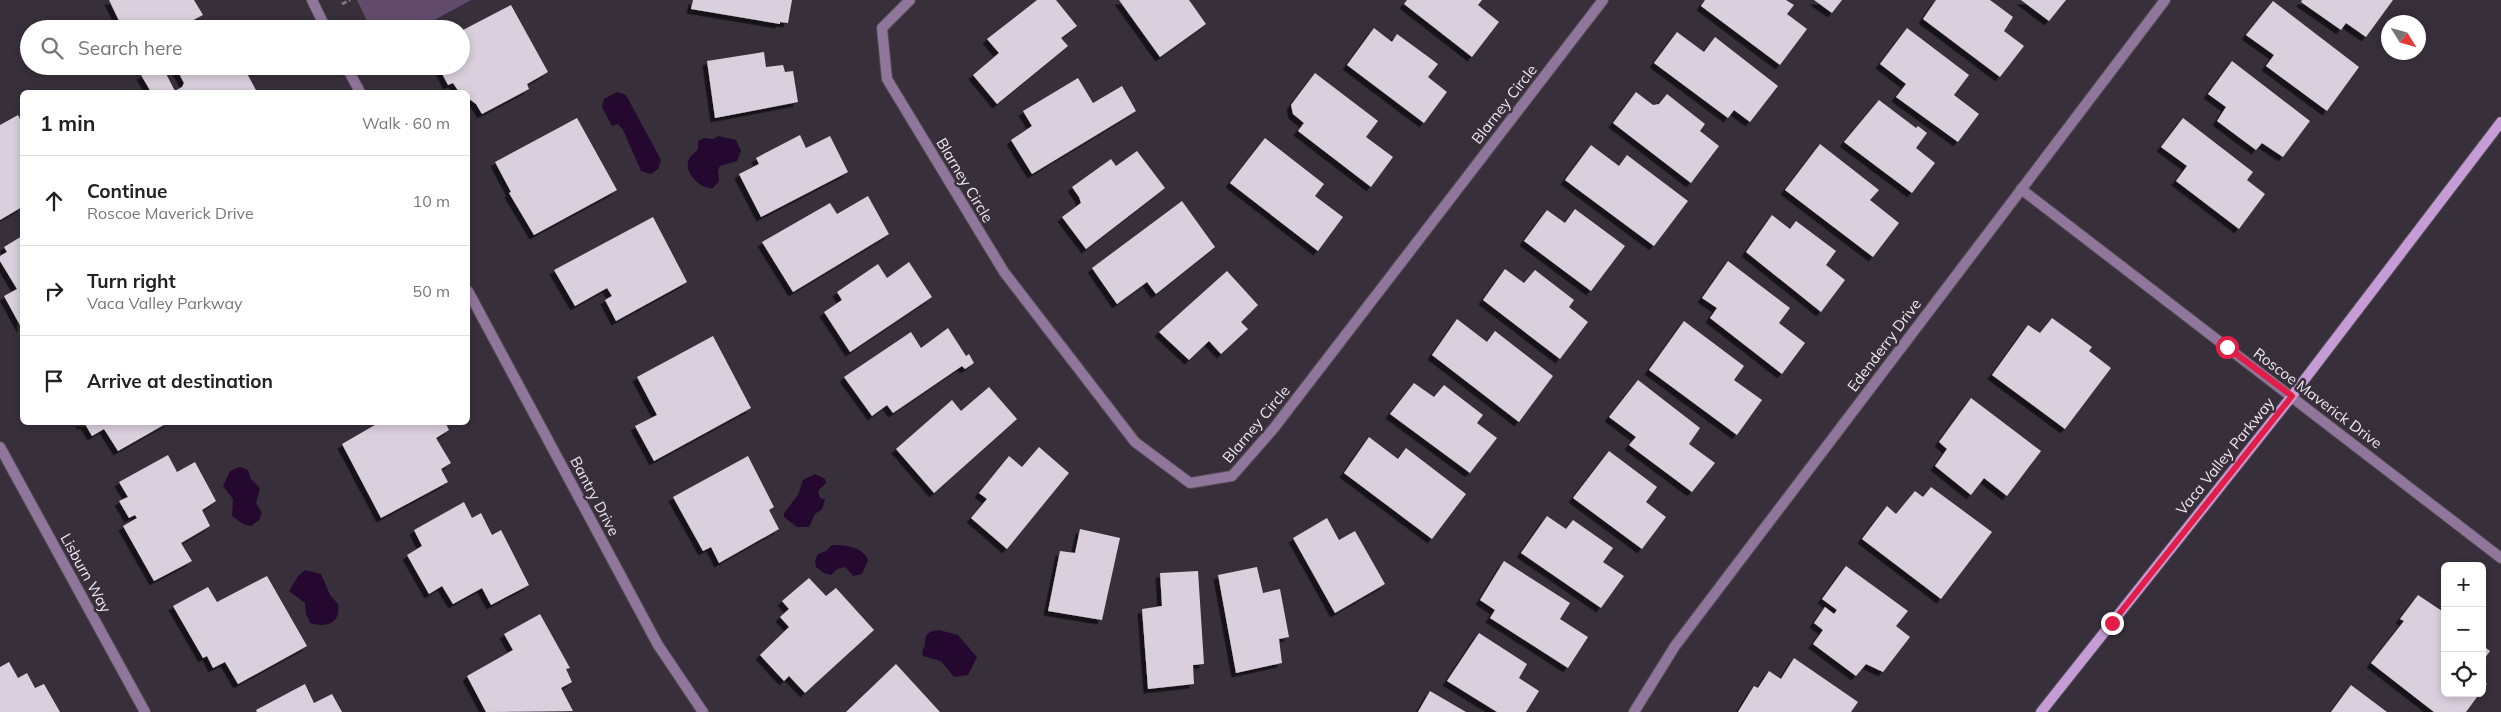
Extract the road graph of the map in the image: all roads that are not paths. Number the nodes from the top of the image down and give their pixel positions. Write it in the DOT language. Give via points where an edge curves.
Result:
graph roads {
  1 [pos="312,0"];
  2 [pos="910,0"];
  3 [pos="1603,0"];
  4 [pos="2165,0"];
  5 [pos="322,20"];
  6 [pos="351,75"];
  7 [pos="359,90"];
  8 [pos="2501,122"];
  9 [pos="2020,189"];
  10 [pos="470,295"];
  11 [pos="2292,396"];
  12 [pos="0,448"];
  13 [pos="2501,558"];
  14 [pos="145,712"];
  15 [pos="703,712"];
  16 [pos="1634,712"];
  17 [pos="2041,712"];
  1 -- 5 [label="street"];
  2 -- 3 [label="street, Blarney Circle" via="882,28 887,79 1004,272 1135,442 1190,483 1232,476 1274,428"];
  4 -- 9 [label="street, Edenderry Drive"];
  6 -- 7 [label="street"];
  8 -- 11 [label="street, Vaca Valley Parkway"];
  9 -- 11 [label="street, Roscoe Maverick Drive"];
  9 -- 16 [label="street, Edenderry Drive" via="1675,646"];
  10 -- 15 [label="street, Bantry Drive" via="658,644"];
  11 -- 13 [label="street, Roscoe Maverick Drive"];
  11 -- 17 [label="street, Vaca Valley Parkway"];
  12 -- 14 [label="street, Lisburn Way"];
}
